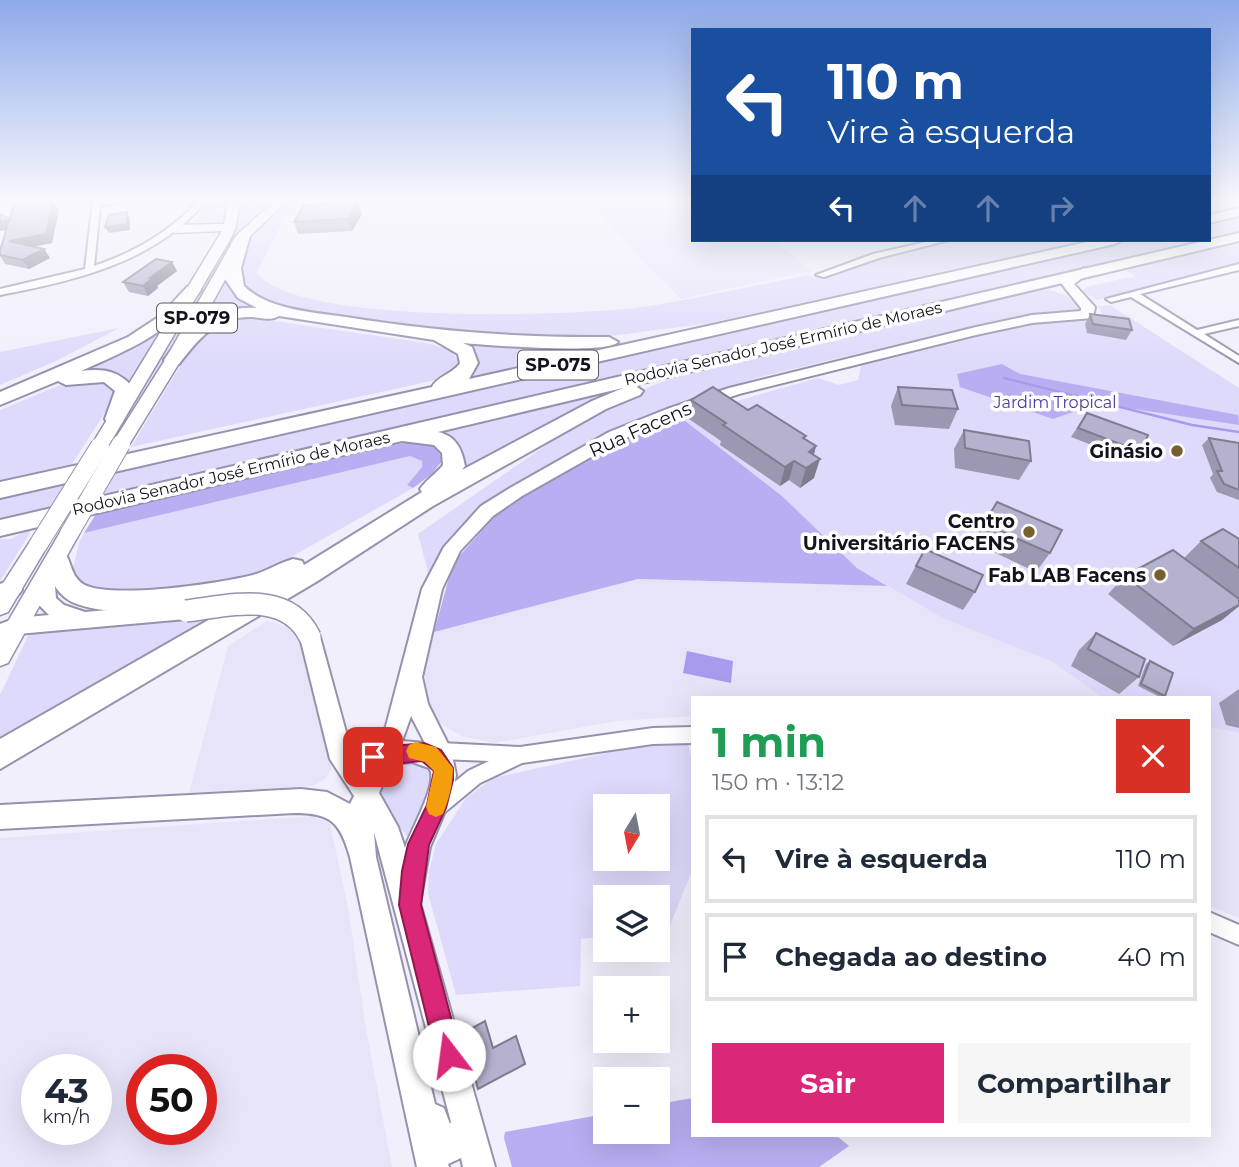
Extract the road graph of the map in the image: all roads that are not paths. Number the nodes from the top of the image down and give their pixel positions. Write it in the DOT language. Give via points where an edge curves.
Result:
graph roads {
  1 [pos="91,254"];
  2 [pos="130,254"];
  3 [pos="219,254"];
  4 [pos="225,254"];
  5 [pos="233,254"];
  6 [pos="883,254"];
  7 [pos="1051,254"];
  8 [pos="1162,254"];
  9 [pos="1239,267"];
  10 [pos="89,271"];
  11 [pos="1084,272"];
  12 [pos="821,275"];
  13 [pos="1014,288"];
  14 [pos="193,290"];
  15 [pos="0,292"];
  16 [pos="1133,294"];
  17 [pos="1079,299"];
  18 [pos="1111,299"];
  19 [pos="1239,323"];
  20 [pos="714,330"];
  21 [pos="1196,334"];
  22 [pos="173,360"];
  23 [pos="716,360"];
  24 [pos="1239,360"];
  25 [pos="0,399"];
  26 [pos="381,404"];
  27 [pos="0,405"];
  28 [pos="115,419"];
  29 [pos="340,447"];
  30 [pos="0,490"];
  31 [pos="0,528"];
  32 [pos="64,543"];
  33 [pos="3,598"];
  34 [pos="93,618"];
  35 [pos="8,629"];
  36 [pos="0,656"];
  37 [pos="412,676"];
  38 [pos="691,735"];
  39 [pos="0,755"];
  40 [pos="520,755"];
  41 [pos="342,759"];
  42 [pos="410,759"];
  43 [pos="436,808"];
  44 [pos="0,817"];
  45 [pos="363,859"];
  46 [pos="410,905"];
  47 [pos="1211,923"];
  48 [pos="1239,935"];
  49 [pos="402,1015"];
  50 [pos="467,1124"];
  51 [pos="433,1167"];
  52 [pos="479,1167"];
  1 -- 10 [label="street"];
  2 -- 10 [label="street"];
  3 -- 14 [label="main road, SP-079"];
  4 -- 22 [label="main road, SP-079"];
  5 -- 20 [label="highway" via="235,285 256,302 285,312 488,342 609,342"];
  6 -- 12 [label="street"];
  7 -- 20 [label="highway, Rodovia Senador José Ermírio de Moraes / SP-075"];
  8 -- 11 [label="highway, Rodovia Senador José Ermírio de Moraes / SP-075"];
  9 -- 16 [label="street"];
  10 -- 15 [label="street"];
  11 -- 13 [label="highway, Rodovia Senador José Ermírio de Moraes / SP-075"];
  11 -- 17 [label="main road, Rua Facens" via="1067,282"];
  13 -- 17 [label="main road" via="1049,286"];
  13 -- 23 [label="highway, Rodovia Senador José Ermírio de Moraes / SP-075"];
  14 -- 25 [label="highway" via="166,320 134,341"];
  14 -- 28 [label="main road, SP-079"];
  16 -- 18 [label="street"];
  16 -- 21 [label="street"];
  17 -- 37 [label="main road, Rua Facens" via="1088,307 1088,315 1017,322 734,391 615,436 558,467 487,511 453,547 432,589"];
  19 -- 21 [label="street"];
  20 -- 26 [label="highway, Rodovia Senador José Ermírio de Moraes / SP-075"];
  21 -- 24 [label="street"];
  22 -- 26 [label="highway" via="205,323 243,312 440,339 466,351 468,367 457,378"];
  22 -- 32 [label="main road, SP-079, bridge"];
  23 -- 29 [label="highway, Rodovia Senador José Ermírio de Moraes / SP-075"];
  23 -- 39 [label="highway" via="599,405 436,494"];
  26 -- 30 [label="highway, Rodovia Senador José Ermírio de Moraes / SP-075"];
  27 -- 28 [label="highway" via="60,381 97,375 113,378 125,391"];
  28 -- 33 [label="main road, SP-079, bridge"];
  29 -- 31 [label="highway, Rodovia Senador José Ermírio de Moraes / SP-075"];
  29 -- 32 [label="highway" via="419,436 445,442 455,457 449,474 421,496 257,584 151,598 86,596 71,589 59,570"];
  32 -- 34 [label="main road" via="45,586 46,601 65,615"];
  32 -- 35 [label="main road, SP-079"];
  34 -- 35 [label="main road"];
  34 -- 41 [label="main road, bridge" via="240,606 281,608 295,615 310,637"];
  35 -- 36 [label="main road, SP-079"];
  37 -- 42 [label="main road, Rua Facens" via="417,705"];
  37 -- 42 [label="main road, Rua Facens" via="397,727"];
  38 -- 40 [label="street"];
  40 -- 42 [label="street"];
  40 -- 43 [label="street" via="474,777"];
  41 -- 42 [label="main road"];
  41 -- 42 [label="main road" via="356,764"];
  42 -- 43 [label="main road" via="444,780"];
  42 -- 45 [label="main road" via="360,815"];
  42 -- 46 [label="main road" via="383,820"];
  43 -- 46 [label="main road" via="419,844"];
  44 -- 45 [label="main road" via="319,801 343,814"];
  45 -- 49 [label="main road"];
  46 -- 50 [label="main road"];
  47 -- 48 [label="street"];
  49 -- 50 [label="main road" via="412,1029 439,1140 448,1148 460,1139"];
  49 -- 51 [label="main road"];
  50 -- 52 [label="main road"];
}
